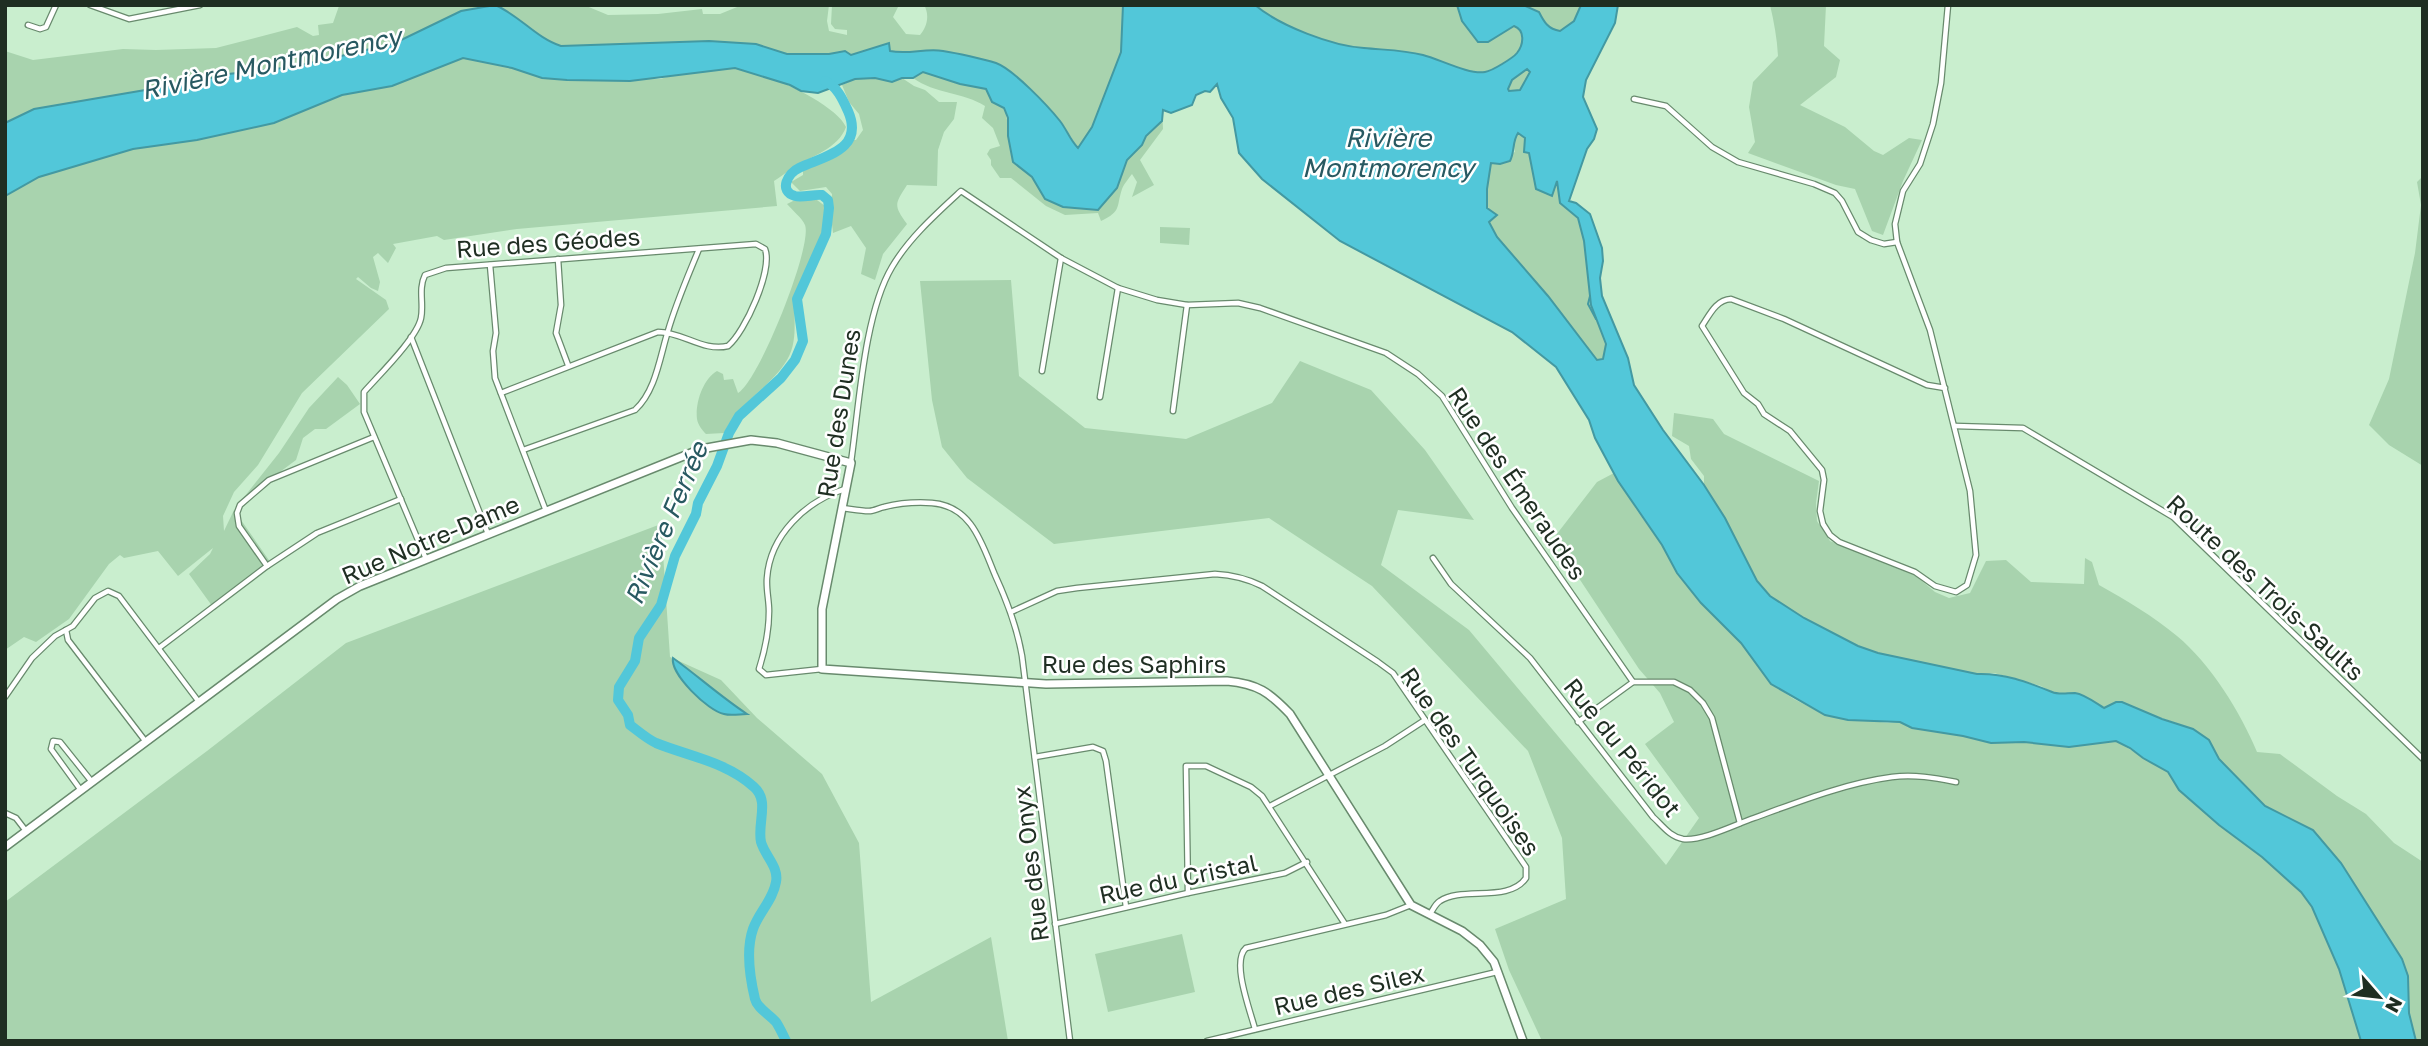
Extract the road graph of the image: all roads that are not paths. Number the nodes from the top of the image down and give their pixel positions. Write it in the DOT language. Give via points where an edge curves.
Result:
graph roads {
  1 [pos="56,5"];
  2 [pos="90,5"];
  3 [pos="200,5"];
  4 [pos="1948,5"];
  5 [pos="28,25"];
  6 [pos="1634,99"];
  7 [pos="961,191"];
  8 [pos="1897,242"];
  9 [pos="699,249"];
  10 [pos="1061,258"];
  11 [pos="558,259"];
  12 [pos="489,265"];
  13 [pos="1118,288"];
  14 [pos="1187,305"];
  15 [pos="668,332"];
  16 [pos="411,337"];
  17 [pos="568,365"];
  18 [pos="1042,371"];
  19 [pos="1945,388"];
  20 [pos="500,393"];
  21 [pos="1100,397"];
  22 [pos="1173,411"];
  23 [pos="1954,426"];
  24 [pos="374,437"];
  25 [pos="523,450"];
  26 [pos="851,463"];
  27 [pos="846,489"];
  28 [pos="401,499"];
  29 [pos="842,508"];
  30 [pos="546,511"];
  31 [pos="488,534"];
  32 [pos="1433,558"];
  33 [pos="426,559"];
  34 [pos="267,566"];
  35 [pos="1011,612"];
  36 [pos="66,630"];
  37 [pos="159,648"];
  38 [pos="822,669"];
  39 [pos="1633,682"];
  40 [pos="1026,683"];
  41 [pos="5,698"];
  42 [pos="199,702"];
  43 [pos="1425,720"];
  44 [pos="1578,722"];
  45 [pos="146,742"];
  46 [pos="1035,757"];
  47 [pos="2423,759"];
  48 [pos="1329,775"];
  49 [pos="92,782"];
  50 [pos="1956,782"];
  51 [pos="80,789"];
  52 [pos="1270,806"];
  53 [pos="5,813"];
  54 [pos="1740,822"];
  55 [pos="26,831"];
  56 [pos="5,847"];
  57 [pos="1307,862"];
  58 [pos="1188,892"];
  59 [pos="1411,905"];
  60 [pos="1126,907"];
  61 [pos="1430,914"];
  62 [pos="1055,924"];
  63 [pos="1345,924"];
  64 [pos="1498,972"];
  65 [pos="1255,1029"];
  66 [pos="1070,1041"];
  67 [pos="1207,1041"];
  68 [pos="1523,1041"];
  1 -- 5 [label="street" via="46,27"];
  2 -- 3 [label="street" via="129,19"];
  4 -- 8 [label="street" via="1933,124 1920,164 1898,207"];
  6 -- 8 [label="street" via="1666,106 1712,147 1738,162 1835,193 1857,232 1884,244"];
  7 -- 10 [label="street, Rue des Émeraudes"];
  7 -- 26 [label="street, Rue des Dunes" via="903,251 882,287 869,338"];
  8 -- 19 [label="street" via="1923,309"];
  9 -- 11 [label="street, Rue des Géodes"];
  9 -- 15 [label="street"];
  9 -- 15 [label="street, Rue des Géodes" via="761,245 767,255 754,305 743,329 728,346 710,347"];
  10 -- 13 [label="street, Rue des Émeraudes"];
  10 -- 18 [label="street"];
  11 -- 12 [label="street, Rue des Géodes"];
  11 -- 17 [label="street" via="561,295 556,333"];
  12 -- 16 [label="street, Rue des Géodes" via="446,268 425,275 421,320"];
  12 -- 20 [label="street" via="496,333 493,363"];
  13 -- 14 [label="street, Rue des Émeraudes"];
  13 -- 21 [label="street"];
  14 -- 22 [label="street"];
  14 -- 39 [label="street, Rue des Émeraudes" via="1238,303 1260,308 1386,353 1418,374 1442,396 1512,508"];
  15 -- 17 [label="street" via="645,335"];
  15 -- 25 [label="street" via="648,395 635,410"];
  16 -- 24 [label="street, Rue des Géodes" via="365,392 364,412"];
  16 -- 31 [label="street"];
  17 -- 20 [label="street"];
  19 -- 23 [label="street"];
  19 -- 23 [label="street" via="1927,385 1784,318 1731,299 1712,309 1702,326 1744,393 1764,414 1790,430 1822,470 1820,511 1830,535 1956,592 1967,585 1976,555 1970,491"];
  20 -- 25 [label="street"];
  23 -- 47 [label="street, Route des Trois-Saults" via="2023,428 2173,517"];
  24 -- 28 [label="street, Rue des Géodes"];
  24 -- 34 [label="street" via="269,480 240,505 239,526"];
  25 -- 30 [label="street"];
  26 -- 27 [label="street, Rue des Dunes"];
  26 -- 30 [label="street, Rue Notre-Dame" via="778,443 734,442 701,449"];
  27 -- 29 [label="street, Rue des Dunes"];
  27 -- 38 [label="street, Rue des Saphirs" via="817,500 800,513 771,556 767,578 768,633 758,669 766,675"];
  28 -- 33 [label="street, Rue des Géodes"];
  28 -- 34 [label="street" via="317,533"];
  29 -- 35 [label="street, Rue des Onyx" via="871,511 922,503 952,508 975,528"];
  29 -- 38 [label="street, Rue des Dunes" via="822,609"];
  30 -- 31 [label="street, Rue Notre-Dame"];
  31 -- 33 [label="street, Rue Notre-Dame"];
  32 -- 44 [label="street, Rue du Péridot" via="1451,584 1530,658"];
  33 -- 42 [label="street, Rue Notre-Dame" via="337,599"];
  34 -- 37 [label="street"];
  35 -- 40 [label="street, Rue des Onyx"];
  35 -- 43 [label="street, Rue des Turquoises" via="1077,588 1214,575 1245,578 1393,673"];
  36 -- 37 [label="street" via="95,598 112,591"];
  36 -- 41 [label="street" via="32,657"];
  36 -- 45 [label="street" via="68,639"];
  37 -- 42 [label="street"];
  38 -- 40 [label="street, Rue des Saphirs"];
  39 -- 44 [label="street"];
  39 -- 54 [label="street" via="1674,682 1703,703 1717,734"];
  40 -- 46 [label="street, Rue des Onyx"];
  40 -- 48 [label="street, Rue des Saphirs" via="1247,683 1263,689 1290,714"];
  42 -- 45 [label="street, Rue Notre-Dame"];
  43 -- 48 [label="street"];
  43 -- 61 [label="street, Rue des Turquoises" via="1527,872 1518,886 1448,897"];
  44 -- 54 [label="street, Rue du Péridot" via="1673,836 1698,837"];
  45 -- 49 [label="street, Rue Notre-Dame"];
  46 -- 60 [label="street" via="1093,747 1103,751"];
  46 -- 62 [label="street, Rue des Onyx"];
  48 -- 52 [label="street"];
  48 -- 59 [label="street, Rue des Saphirs"];
  49 -- 51 [label="street, Rue Notre-Dame"];
  49 -- 51 [label="street" via="60,742 53,741 51,749"];
  50 -- 54 [label="street, Rue du Péridot" via="1892,777"];
  51 -- 55 [label="street, Rue Notre-Dame"];
  52 -- 57 [label="street"];
  52 -- 58 [label="street" via="1251,787 1206,766 1186,766"];
  53 -- 55 [label="street"];
  55 -- 56 [label="street, Rue Notre-Dame"];
  57 -- 58 [label="street, Rue du Cristal" via="1285,873"];
  57 -- 63 [label="street"];
  58 -- 60 [label="street, Rue du Cristal"];
  59 -- 61 [label="street"];
  59 -- 63 [label="street"];
  60 -- 62 [label="street, Rue du Cristal"];
  61 -- 64 [label="street" via="1480,945"];
  62 -- 66 [label="street, Rue des Onyx"];
  63 -- 65 [label="street" via="1253,945 1241,952 1239,966"];
  64 -- 65 [label="street, Rue des Silex"];
  64 -- 68 [label="street"];
  65 -- 67 [label="street, Rue des Silex"];
}
